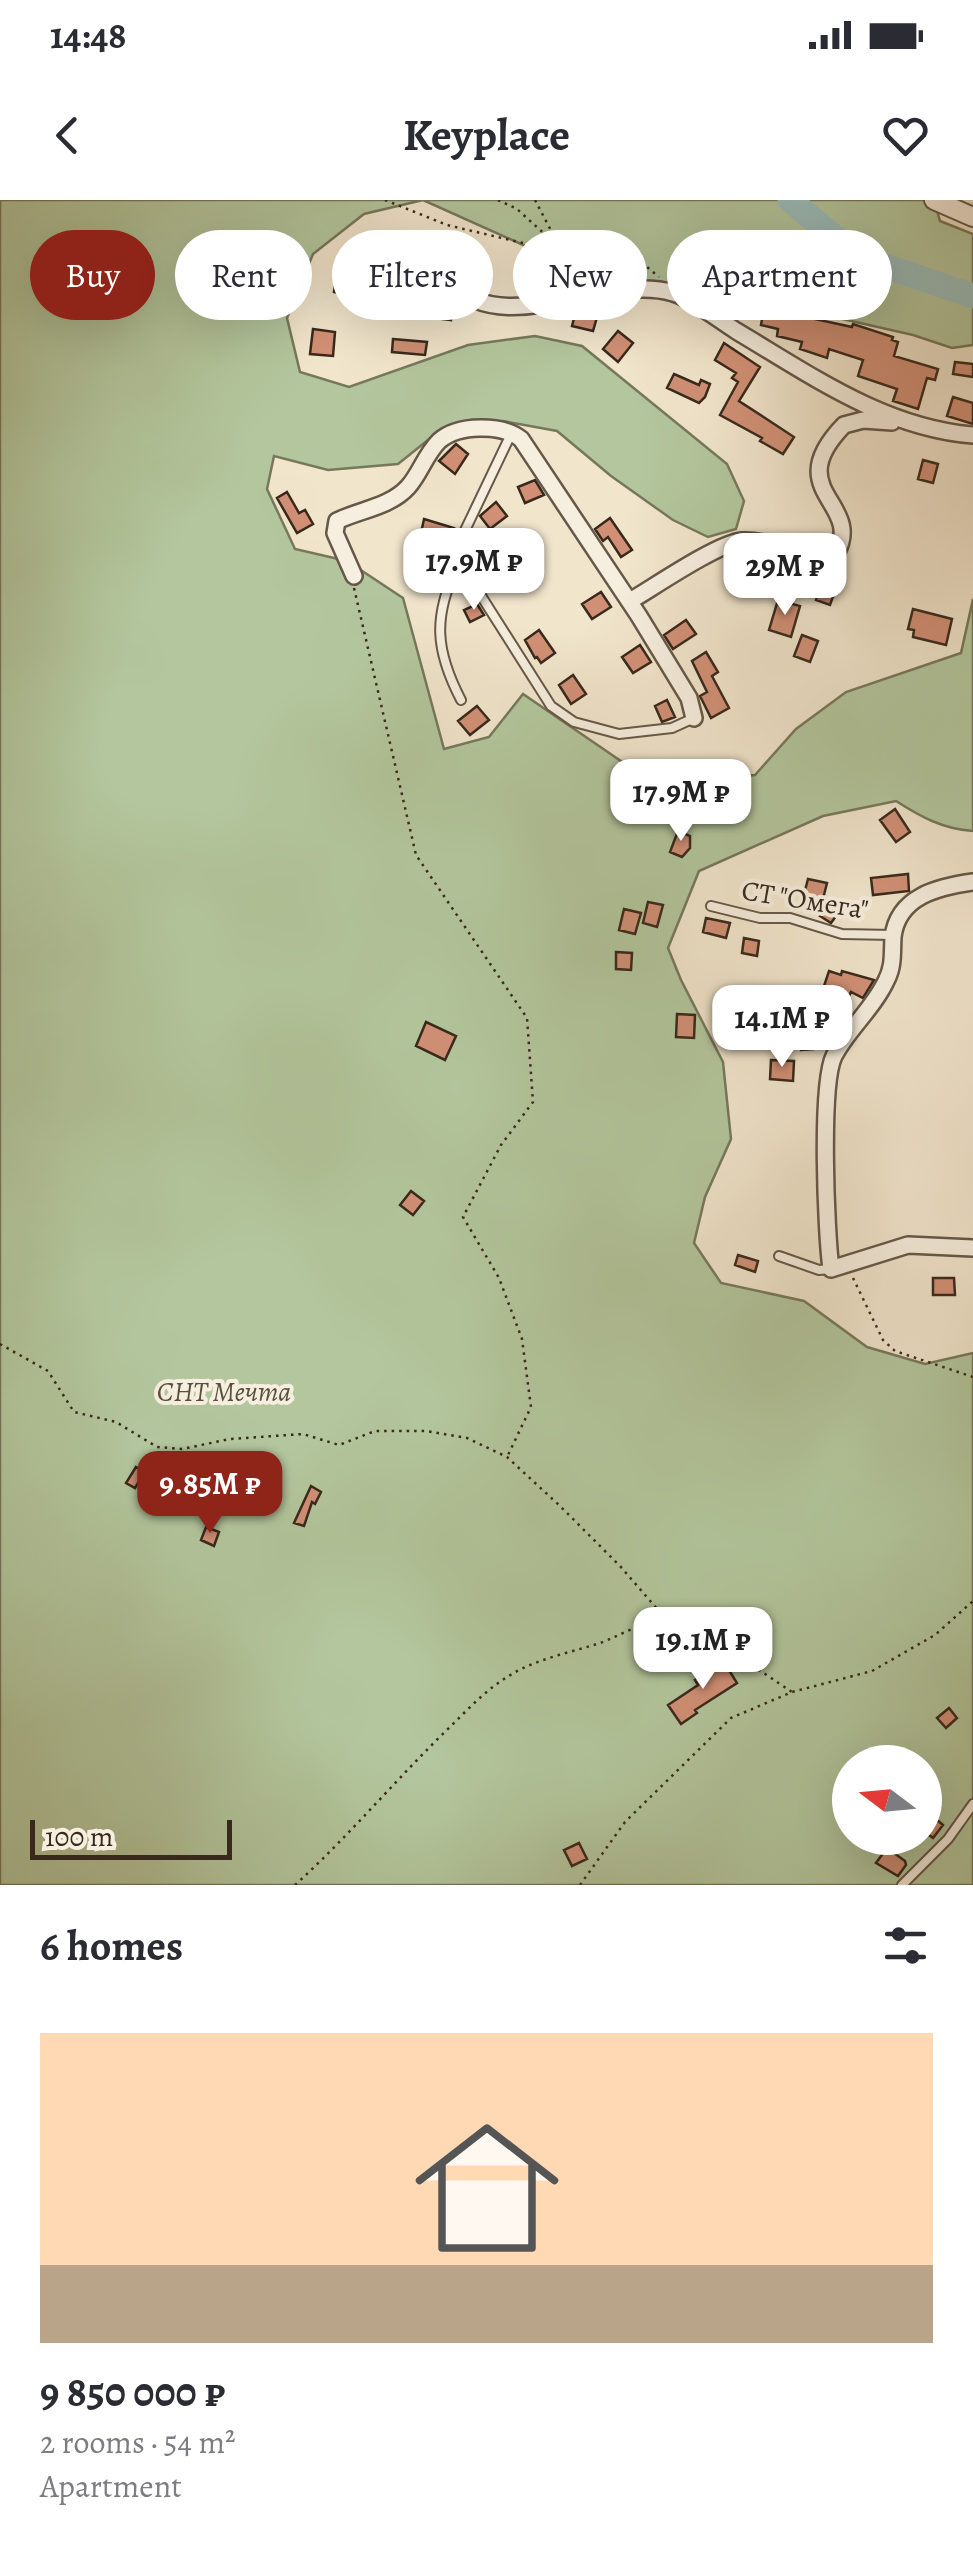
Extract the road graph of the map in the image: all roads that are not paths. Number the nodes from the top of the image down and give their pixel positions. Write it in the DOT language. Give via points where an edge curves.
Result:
graph roads {
  1 [pos="934,200"];
  2 [pos="973,216"];
  3 [pos="493,305"];
  4 [pos="906,423"];
  5 [pos="512,432"];
  6 [pos="973,435"];
  7 [pos="457,566"];
  8 [pos="354,576"];
  9 [pos="630,601"];
  10 [pos="460,700"];
  11 [pos="694,718"];
  12 [pos="973,882"];
  13 [pos="710,906"];
  14 [pos="893,935"];
  15 [pos="973,1248"];
  16 [pos="779,1256"];
  17 [pos="839,1267"];
  18 [pos="973,1804"];
  19 [pos="902,1885"];
  1 -- 2 [label="street"];
  3 -- 4 [label="street" via="522,307 594,292 674,293 862,405"];
  4 -- 6 [label="street"];
  4 -- 9 [label="street" via="844,424 818,462 816,476 843,525 836,554 810,556 739,541"];
  5 -- 7 [label="lane" via="458,545"];
  5 -- 8 [label="street" via="497,428 443,437 408,487 388,502 336,521 334,533"];
  5 -- 9 [label="street"];
  7 -- 10 [label="lane" via="438,645"];
  7 -- 11 [label="lane" via="551,706 574,722 619,734 672,728"];
  9 -- 11 [label="street"];
  12 -- 14 [label="street" via="929,891 903,907"];
  13 -- 14 [label="lane, СТ \"Омега\"" via="842,934"];
  14 -- 17 [label="street" via="888,979 833,1058 828,1084 827,1220"];
  15 -- 17 [label="street" via="908,1245"];
  16 -- 17 [label="lane" via="818,1270"];
  18 -- 19 [label="lane"];
}
